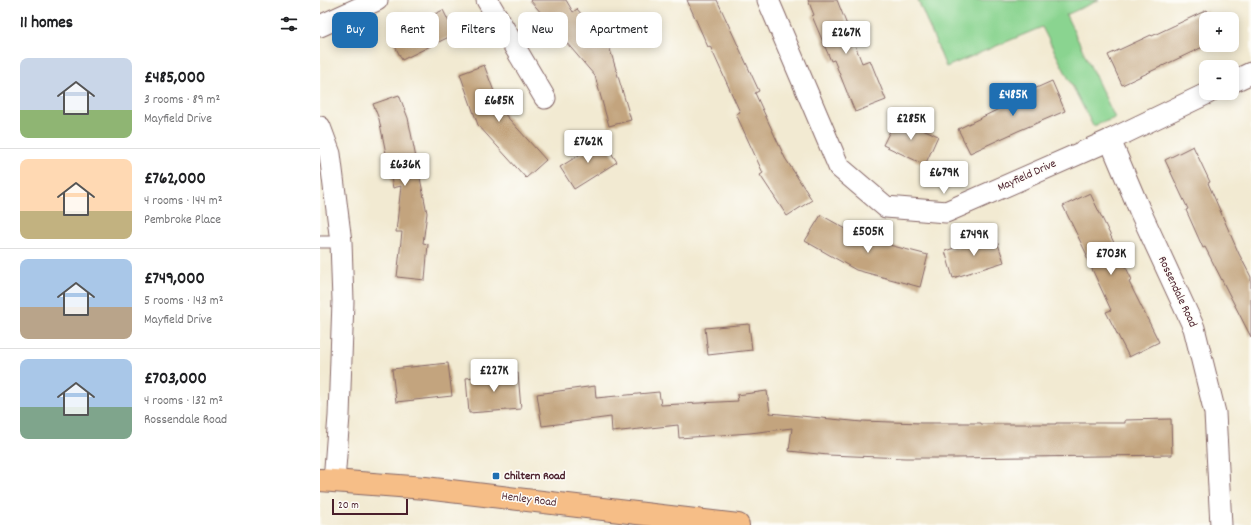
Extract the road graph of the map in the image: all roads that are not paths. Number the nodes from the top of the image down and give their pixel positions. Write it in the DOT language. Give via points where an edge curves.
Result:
graph roads {
  1 [pos="377,0"];
  2 [pos="487,0"];
  3 [pos="768,0"];
  4 [pos="320,26"];
  5 [pos="1251,72"];
  6 [pos="1239,78"];
  7 [pos="1199,97"];
  8 [pos="545,98"];
  9 [pos="320,127"];
  10 [pos="1110,140"];
  11 [pos="320,242"];
  12 [pos="341,242"];
  13 [pos="327,480"];
  14 [pos="738,525"];
  15 [pos="1221,525"];
  1 -- 4 [label="street"];
  2 -- 8 [label="street"];
  3 -- 10 [label="street, Mayfield Drive" via="839,167 886,207 946,212"];
  5 -- 6 [label="street"];
  7 -- 10 [label="street, Mayfield Drive"];
  9 -- 12 [label="street" via="330,154"];
  10 -- 15 [label="street, Rossendale Road" via="1194,328 1215,413"];
  11 -- 12 [label="lane"];
  12 -- 13 [label="street" via="343,301 339,416"];
  13 -- 14 [label="main road, Henley Road" via="425,488"];
}
